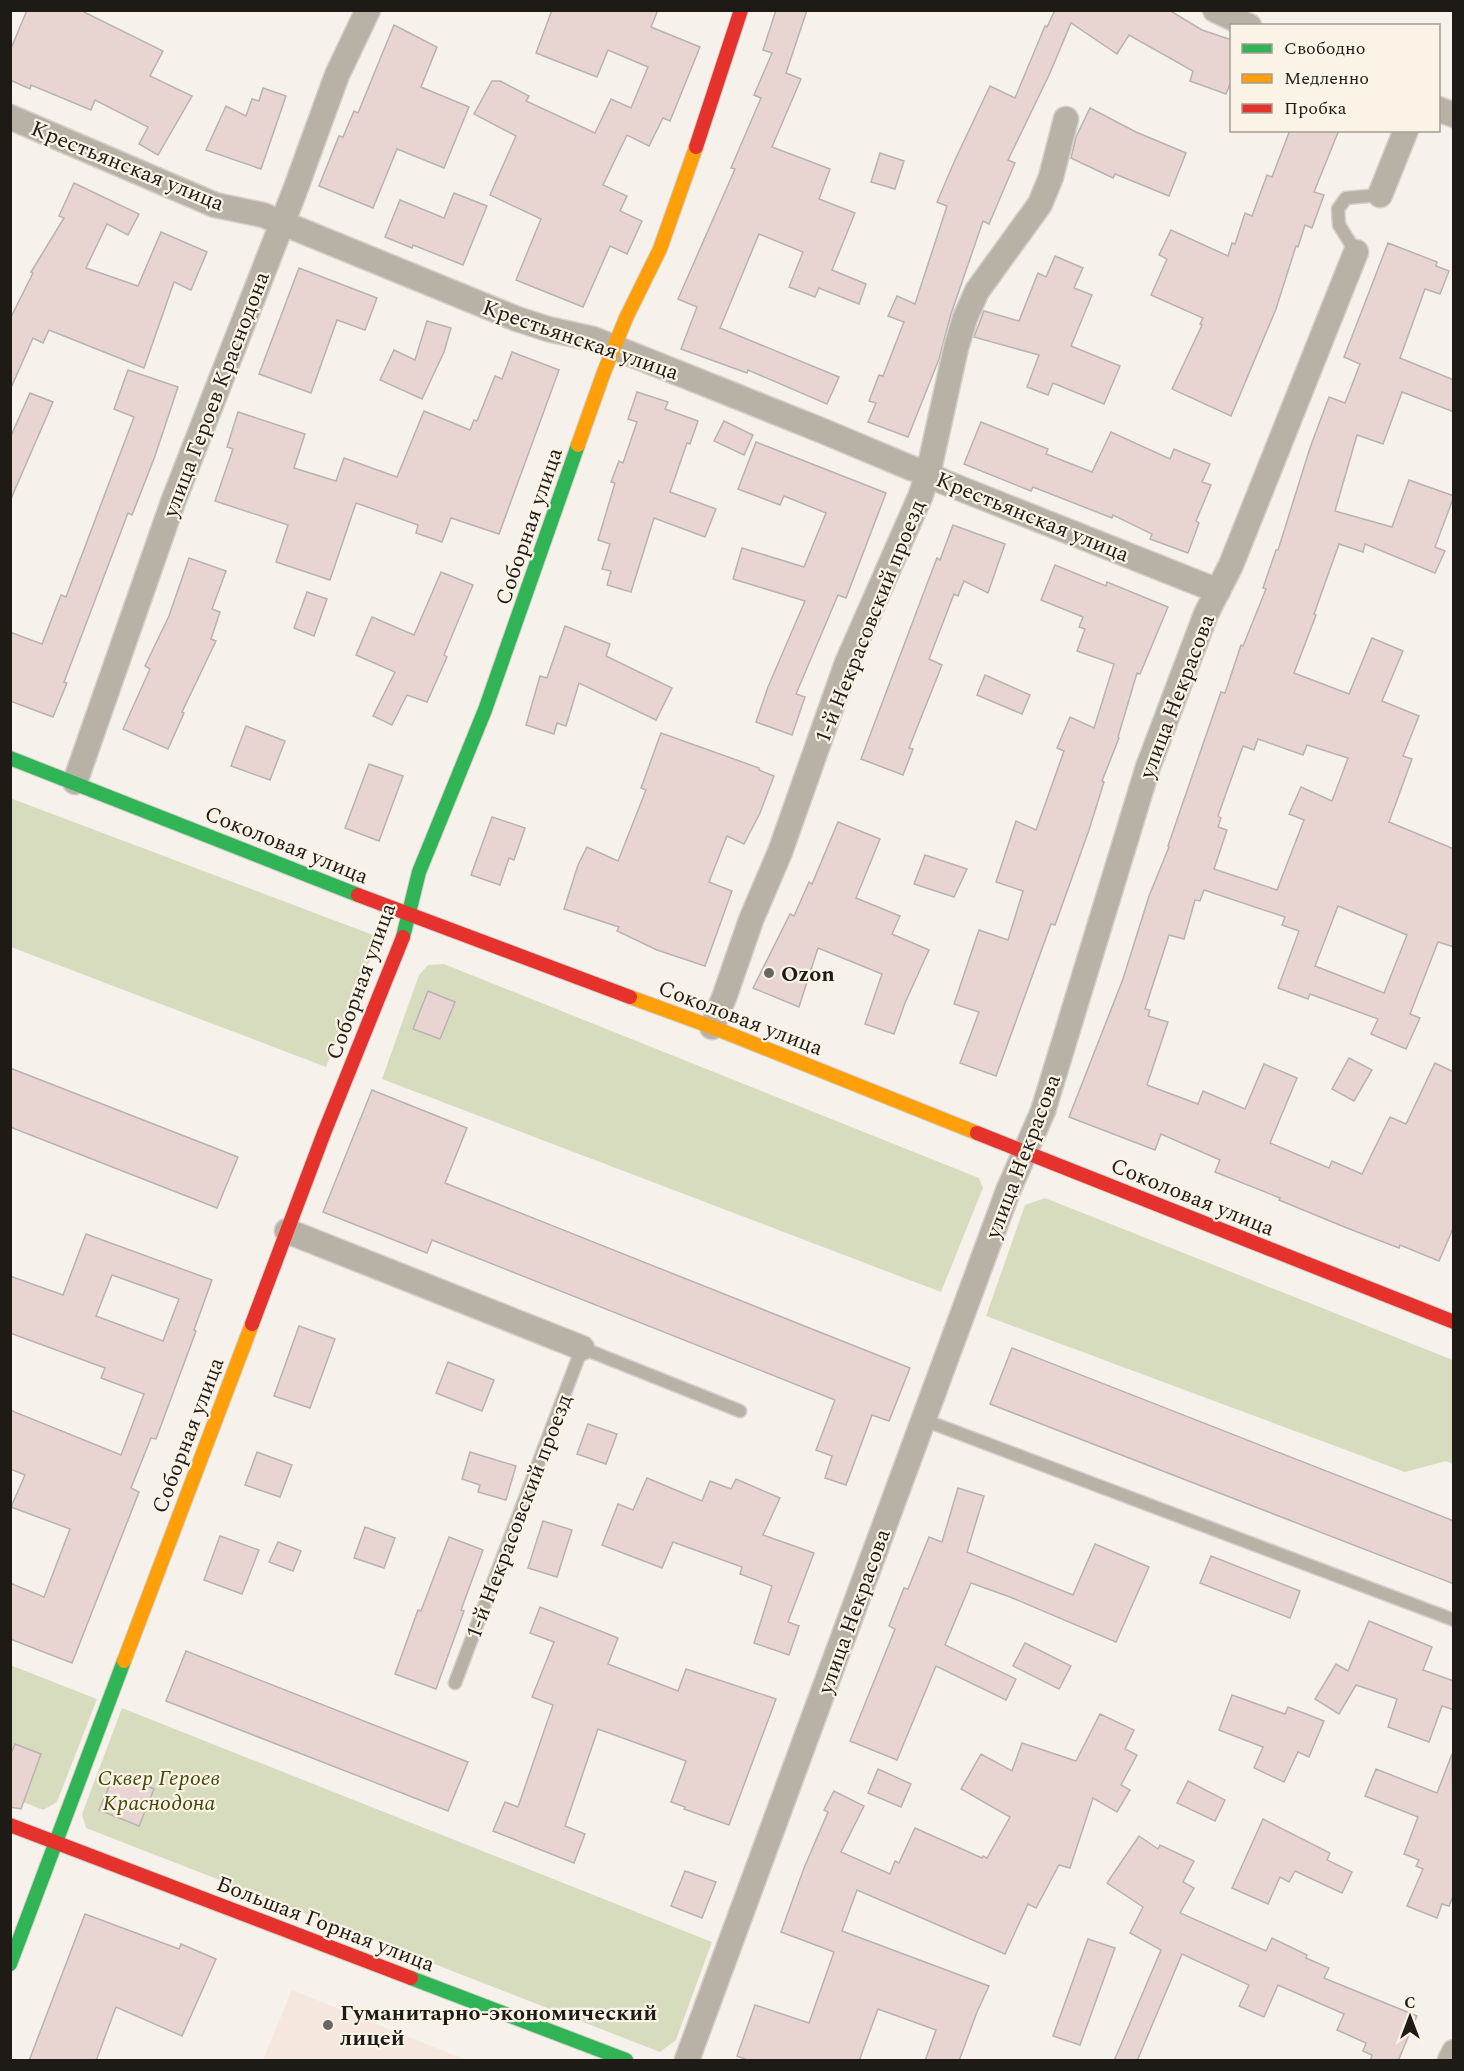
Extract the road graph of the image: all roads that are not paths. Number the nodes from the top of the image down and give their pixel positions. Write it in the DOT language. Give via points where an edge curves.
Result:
graph roads {
  1 [pos="368,10"];
  2 [pos="741,10"];
  3 [pos="1215,10"];
  4 [pos="1246,24"];
  5 [pos="10,117"];
  6 [pos="1066,119"];
  7 [pos="1405,132"];
  8 [pos="1380,195"];
  9 [pos="281,223"];
  10 [pos="1356,252"];
  11 [pos="614,348"];
  12 [pos="928,474"];
  13 [pos="1218,591"];
  14 [pos="10,758"];
  15 [pos="75,782"];
  16 [pos="409,915"];
  17 [pos="712,1027"];
  18 [pos="1025,1152"];
  19 [pos="287,1231"];
  20 [pos="1454,1322"];
  21 [pos="582,1348"];
  22 [pos="740,1411"];
  23 [pos="924,1420"];
  24 [pos="1454,1620"];
  25 [pos="455,1683"];
  26 [pos="10,1825"];
  27 [pos="57,1843"];
  28 [pos="10,1964"];
  29 [pos="1454,2052"];
  30 [pos="626,2061"];
  31 [pos="687,2061"];
  32 [pos="1450,2061"];
  1 -- 9 [label="street, улица Героев Краснодона" via="337,75"];
  2 -- 11 [label="main road, Соборная улица" via="664,239"];
  3 -- 4 [label="street"];
  5 -- 9 [label="street, Крестьянская улица" via="215,205"];
  6 -- 12 [label="street, 1-й Некрасовский проезд" via="1040,204 977,291 965,318"];
  7 -- 8 [label="street"];
  8 -- 10 [label="lane" via="1346,198 1338,209 1339,225"];
  9 -- 11 [label="street, Крестьянская улица" via="517,319"];
  9 -- 15 [label="street, улица Героев Краснодона" via="173,502"];
  10 -- 13 [label="street, улица Некрасова"];
  11 -- 12 [label="street, Крестьянская улица"];
  11 -- 16 [label="main road, Соборная улица" via="485,710 418,872"];
  12 -- 13 [label="street, Крестьянская улица"];
  12 -- 17 [label="street, 1-й Некрасовский проезд" via="847,663"];
  13 -- 18 [label="street, улица Некрасова" via="1148,767 1043,1111"];
  14 -- 15 [label="main road, Соколовая улица"];
  15 -- 16 [label="main road, Соколовая улица"];
  16 -- 17 [label="main road, Соколовая улица"];
  16 -- 19 [label="main road, Соборная улица"];
  17 -- 18 [label="main road, Соколовая улица"];
  18 -- 20 [label="main road, Соколовая улица"];
  18 -- 23 [label="street, улица Некрасова"];
  19 -- 21 [label="street"];
  19 -- 27 [label="main road, Соборная улица"];
  21 -- 22 [label="lane"];
  21 -- 25 [label="lane, 1-й Некрасовский проезд"];
  23 -- 24 [label="lane"];
  23 -- 31 [label="street, улица Некрасова"];
  26 -- 27 [label="main road, Большая Горная улица"];
  27 -- 28 [label="main road, Соборная улица"];
  27 -- 30 [label="main road, Большая Горная улица"];
  29 -- 32 [label="street"];
}
